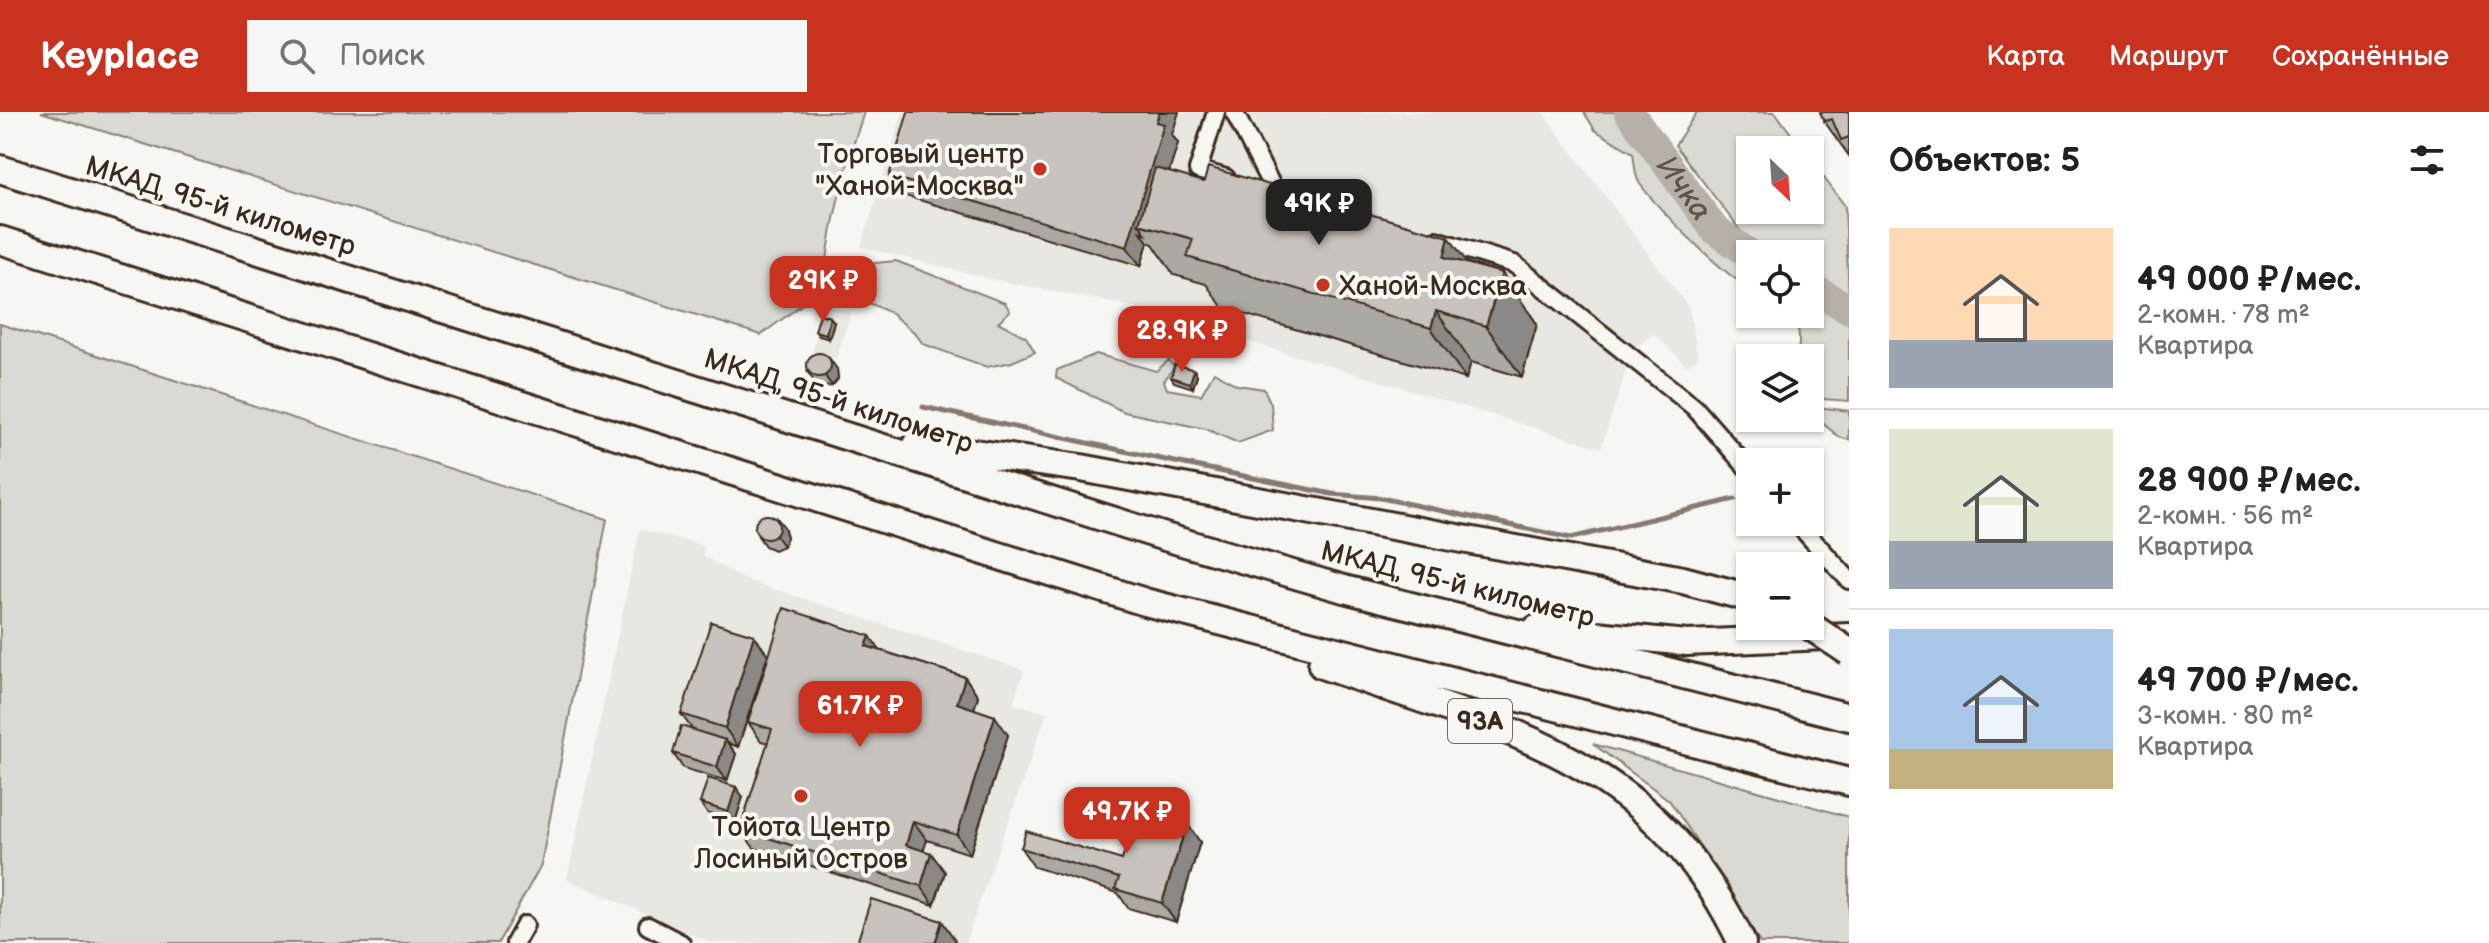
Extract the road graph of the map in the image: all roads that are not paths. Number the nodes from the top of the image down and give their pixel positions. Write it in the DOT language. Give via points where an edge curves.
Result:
graph roads {
  1 [pos="1216,112"];
  2 [pos="1234,112"];
  3 [pos="0,169"];
  4 [pos="1418,235"];
  5 [pos="0,240"];
  6 [pos="842,434"];
  7 [pos="1736,455"];
  8 [pos="1809,536"];
  9 [pos="1849,580"];
  10 [pos="1736,594"];
  11 [pos="1145,602"];
  12 [pos="1473,620"];
  13 [pos="1824,635"];
  14 [pos="1849,636"];
  15 [pos="1849,652"];
  16 [pos="1849,717"];
  17 [pos="1849,782"];
  18 [pos="525,925"];
  19 [pos="648,926"];
  20 [pos="515,943"];
  21 [pos="681,943"];
  22 [pos="1742,943"];
  1 -- 2 [label="street" via="1198,170 1267,189"];
  3 -- 6 [label="highway, МКАД, 95-й километр"];
  4 -- 7 [label="street" via="1514,264 1694,407"];
  5 -- 11 [label="highway"];
  6 -- 10 [label="highway" via="1081,468 1668,577"];
  6 -- 12 [label="highway, МКАД, 95-й километр" via="1165,537"];
  8 -- 9 [label="street"];
  11 -- 17 [label="highway"];
  11 -- 22 [label="highway, 93A" via="1495,726 1595,772 1668,831 1725,907"];
  12 -- 14 [label="main road" via="1687,643"];
  12 -- 16 [label="highway, МКАД, 95-й километр"];
  13 -- 15 [label="highway, bridge"];
  18 -- 20 [label="street"];
  19 -- 21 [label="street"];
}
